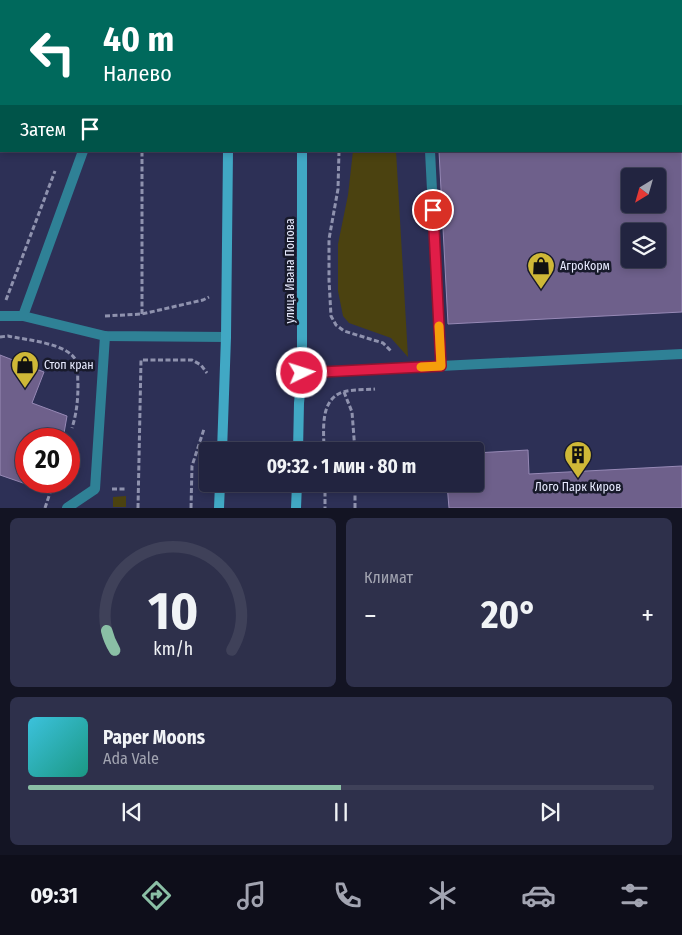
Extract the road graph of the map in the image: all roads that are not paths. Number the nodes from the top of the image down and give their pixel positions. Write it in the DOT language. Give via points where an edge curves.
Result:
graph roads {
  1 [pos="83,152"];
  2 [pos="228,152"];
  3 [pos="302,152"];
  4 [pos="430,152"];
  5 [pos="0,316"];
  6 [pos="23,316"];
  7 [pos="105,336"];
  8 [pos="226,338"];
  9 [pos="682,354"];
  10 [pos="441,366"];
  11 [pos="302,373"];
  12 [pos="222,442"];
  13 [pos="298,442"];
  14 [pos="220,492"];
  15 [pos="297,492"];
  16 [pos="67,508"];
  17 [pos="219,508"];
  18 [pos="296,508"];
  1 -- 6 [label="lane"];
  2 -- 8 [label="main road"];
  3 -- 11 [label="main road, улица Ивана Попова"];
  4 -- 10 [label="lane"];
  5 -- 6 [label="lane"];
  6 -- 7 [label="lane"];
  7 -- 8 [label="lane"];
  7 -- 16 [label="lane" via="95,489"];
  8 -- 12 [label="main road"];
  9 -- 10 [label="lane"];
  10 -- 11 [label="lane"];
  11 -- 13 [label="main road, улица Ивана Попова"];
  14 -- 17 [label="main road"];
  15 -- 18 [label="main road"];
}
